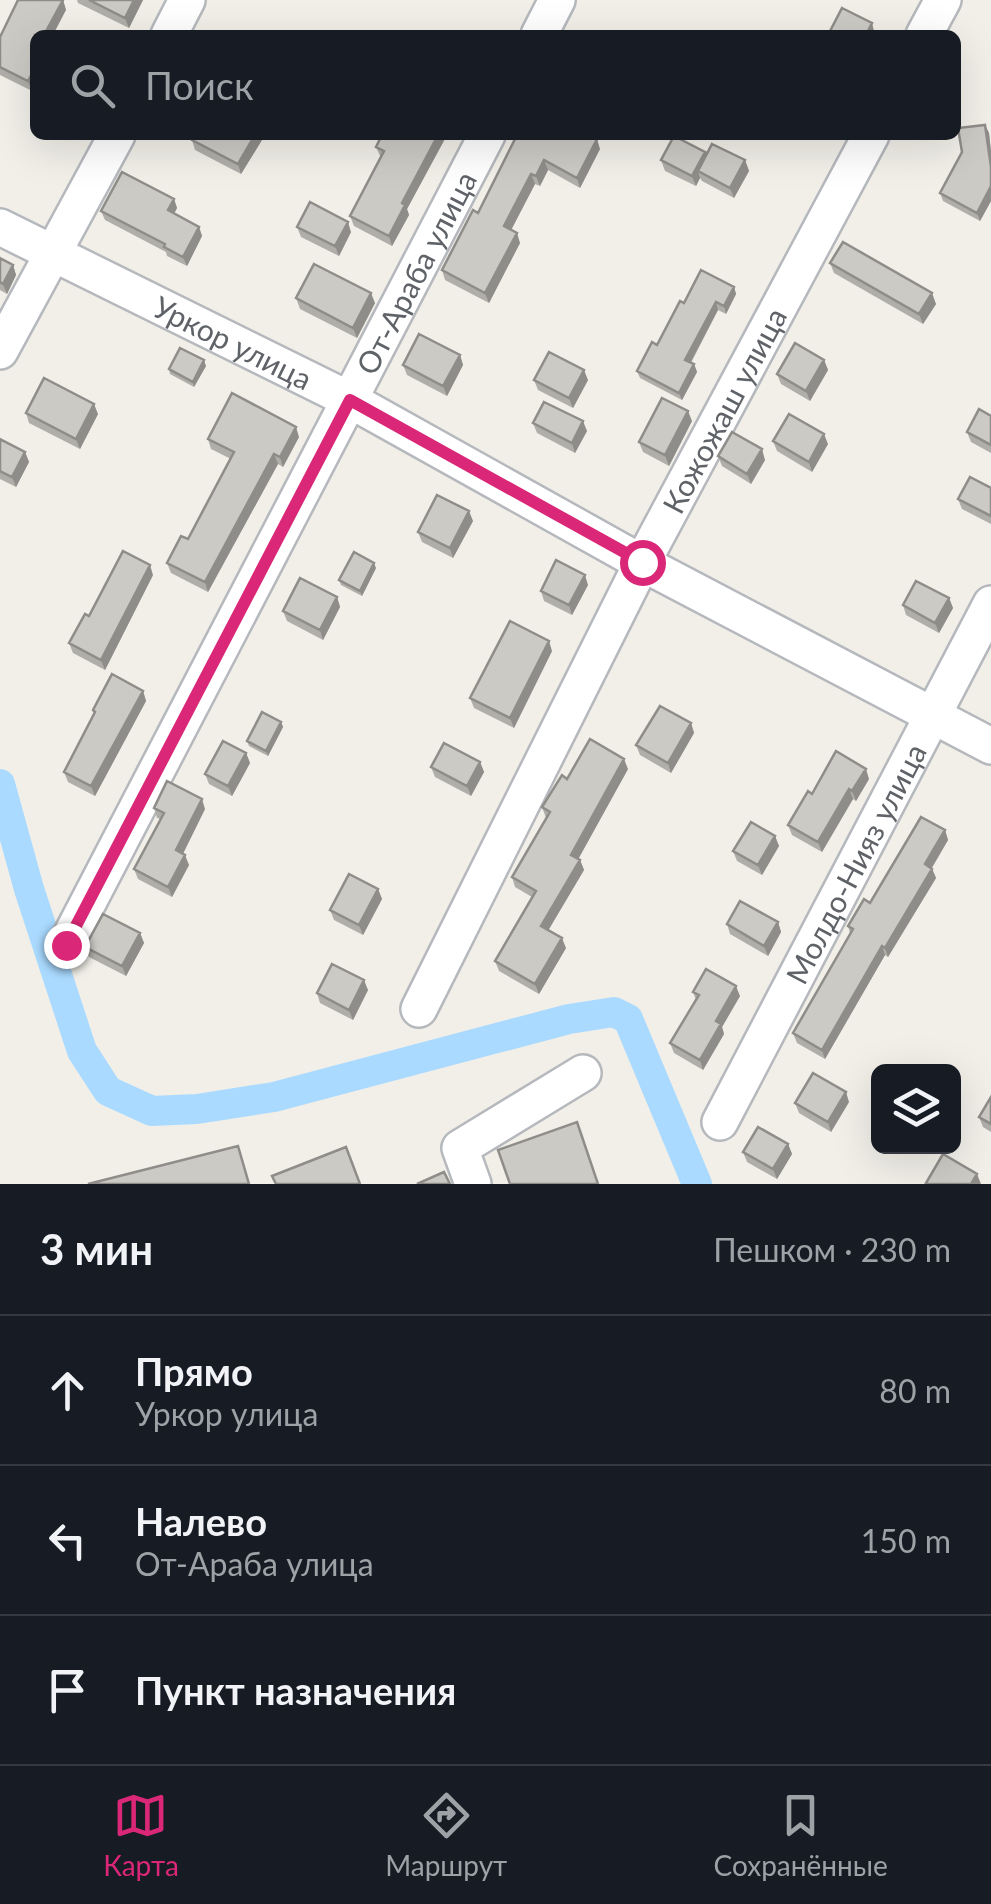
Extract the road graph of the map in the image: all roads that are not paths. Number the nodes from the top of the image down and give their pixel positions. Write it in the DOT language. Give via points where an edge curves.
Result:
graph roads {
  1 [pos="188,0"];
  2 [pos="557,0"];
  3 [pos="943,0"];
  4 [pos="172,30"];
  5 [pos="542,30"];
  6 [pos="927,30"];
  7 [pos="114,140"];
  8 [pos="484,140"];
  9 [pos="868,140"];
  10 [pos="0,227"];
  11 [pos="54,256"];
  12 [pos="0,351"];
  13 [pos="350,400"];
  14 [pos="642,562"];
  15 [pos="991,604"];
  16 [pos="933,716"];
  17 [pos="991,746"];
  18 [pos="66,945"];
  19 [pos="419,1009"];
  20 [pos="583,1073"];
  21 [pos="720,1122"];
  22 [pos="473,1184"];
  1 -- 4 [label="street"];
  2 -- 5 [label="street"];
  3 -- 6 [label="street"];
  7 -- 11 [label="street"];
  8 -- 13 [label="street, От-Араба улица"];
  9 -- 14 [label="street, Кожожаш улица"];
  10 -- 11 [label="street, Уркор улица"];
  11 -- 12 [label="street"];
  11 -- 13 [label="street, Уркор улица"];
  13 -- 14 [label="street, Уркор улица"];
  13 -- 18 [label="street, От-Араба улица"];
  14 -- 16 [label="street, Уркор улица"];
  14 -- 19 [label="street, Кожожаш улица"];
  15 -- 16 [label="street, Молдо-Нияз улица"];
  16 -- 17 [label="street, Уркор улица"];
  16 -- 21 [label="street, Молдо-Нияз улица"];
  20 -- 22 [label="street" via="460,1148"];
}
